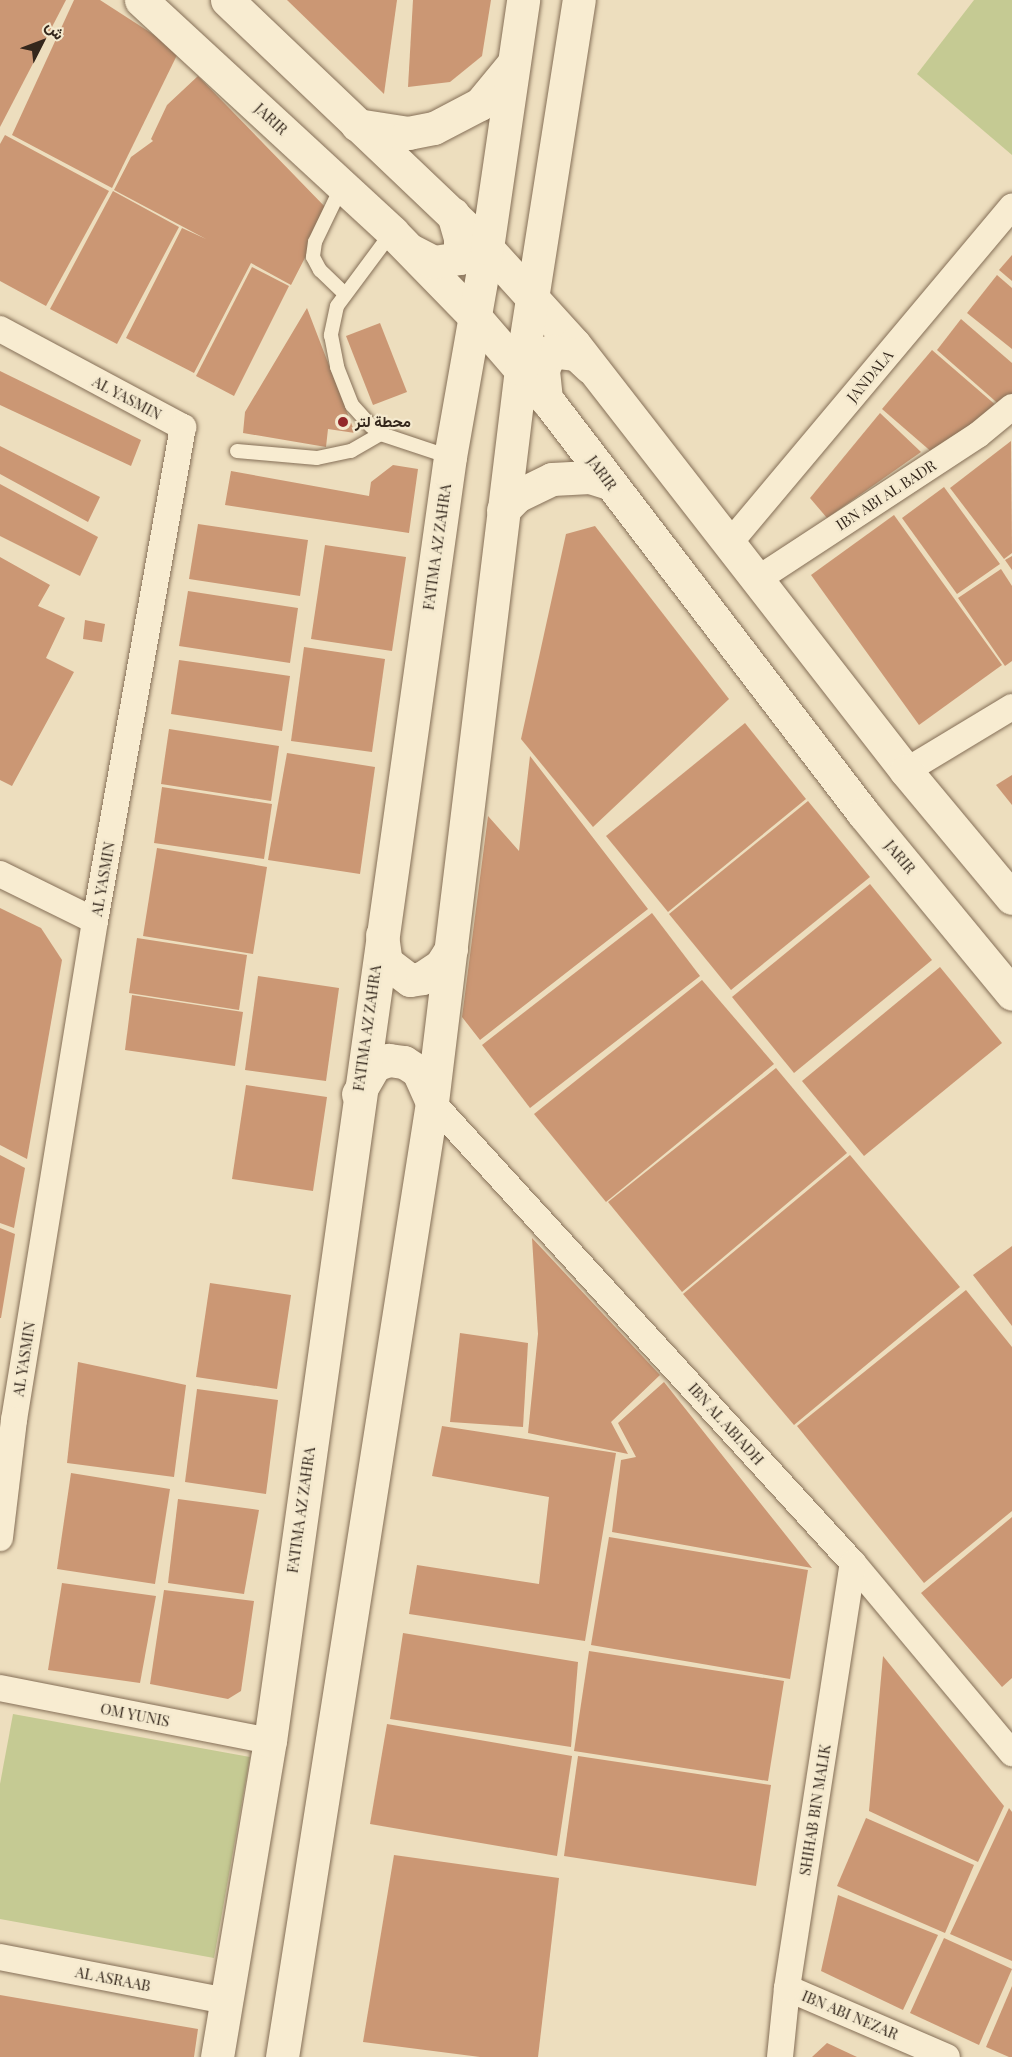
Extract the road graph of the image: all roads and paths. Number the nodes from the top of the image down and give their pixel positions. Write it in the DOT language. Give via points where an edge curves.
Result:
graph roads {
  1 [pos="141,0"];
  2 [pos="522,0"];
  3 [pos="579,0"];
  4 [pos="243,7"];
  5 [pos="513,64"];
  6 [pos="357,125"];
  7 [pos="341,188"];
  8 [pos="493,203"];
  9 [pos="1012,206"];
  10 [pos="453,214"];
  11 [pos="543,216"];
  12 [pos="401,241"];
  13 [pos="487,248"];
  14 [pos="345,294"];
  15 [pos="531,295"];
  16 [pos="475,317"];
  17 [pos="0,329"];
  18 [pos="521,369"];
  19 [pos="600,376"];
  20 [pos="462,389"];
  21 [pos="531,403"];
  22 [pos="1012,407"];
  23 [pos="381,434"];
  24 [pos="237,450"];
  25 [pos="450,457"];
  26 [pos="609,483"];
  27 [pos="503,510"];
  28 [pos="728,545"];
  29 [pos="758,579"];
  30 [pos="1012,707"];
  31 [pos="906,771"];
  32 [pos="0,874"];
  33 [pos="1012,898"];
  34 [pos="95,921"];
  35 [pos="381,930"];
  36 [pos="450,949"];
  37 [pos="1012,993"];
  38 [pos="358,1095"];
  39 [pos="432,1102"];
  40 [pos="7,1416"];
  41 [pos="0,1538"];
  42 [pos="853,1563"];
  43 [pos="0,1688"];
  44 [pos="270,1741"];
  45 [pos="1012,1753"];
  46 [pos="0,1957"];
  47 [pos="787,1988"];
  48 [pos="226,2001"];
  49 [pos="217,2057"];
  50 [pos="282,2057"];
  51 [pos="780,2057"];
  52 [pos="947,2057"];
  1 -- 7 [label="main road, JARIR"];
  2 -- 5 [label="main road, FATIMA AZ ZAHRA"];
  3 -- 11 [label="main road"];
  4 -- 6 [label="main road"];
  5 -- 6 [label="main road" via="486,98 458,119 408,133"];
  5 -- 8 [label="main road, FATIMA AZ ZAHRA"];
  6 -- 10 [label="main road"];
  7 -- 12 [label="main road, JARIR"];
  7 -- 14 [label="lane" via="315,242 313,257 320,270"];
  8 -- 11 [label="main road" via="497,224 516,242"];
  8 -- 13 [label="main road, FATIMA AZ ZAHRA"];
  9 -- 28 [label="street, JANDALA"];
  10 -- 12 [label="main road" via="460,238 460,258 434,262"];
  10 -- 13 [label="main road"];
  11 -- 15 [label="main road"];
  12 -- 14 [label="lane"];
  12 -- 16 [label="main road, JARIR"];
  13 -- 15 [label="main road"];
  13 -- 16 [label="main road, FATIMA AZ ZAHRA"];
  14 -- 23 [label="lane" via="333,320 337,367 352,405"];
  15 -- 18 [label="main road"];
  15 -- 19 [label="main road"];
  16 -- 18 [label="main road, JARIR"];
  16 -- 20 [label="main road, FATIMA AZ ZAHRA"];
  17 -- 34 [label="street, AL YASMIN" via="183,427"];
  18 -- 21 [label="main road"];
  19 -- 21 [label="main road" via="576,354 551,351"];
  19 -- 28 [label="main road"];
  20 -- 21 [label="main road" via="479,367 496,357"];
  20 -- 25 [label="main road, FATIMA AZ ZAHRA"];
  21 -- 26 [label="main road, JARIR"];
  21 -- 27 [label="main road"];
  22 -- 29 [label="street, IBN ABI AL BADR" via="978,435"];
  23 -- 24 [label="lane" via="351,451 317,458"];
  23 -- 25 [label="lane"];
  25 -- 35 [label="main road, FATIMA AZ ZAHRA"];
  26 -- 27 [label="main road" via="590,477 552,479 517,496"];
  26 -- 37 [label="main road, JARIR" via="863,813"];
  27 -- 36 [label="main road"];
  28 -- 29 [label="main road"];
  29 -- 31 [label="main road"];
  30 -- 31 [label="street"];
  31 -- 33 [label="main road"];
  32 -- 34 [label="street"];
  34 -- 40 [label="street, AL YASMIN"];
  35 -- 36 [label="main road" via="387,962 410,980 422,978 441,965"];
  35 -- 38 [label="main road, FATIMA AZ ZAHRA"];
  36 -- 39 [label="main road"];
  38 -- 39 [label="main road" via="375,1065 389,1060 404,1062 418,1071"];
  38 -- 44 [label="main road, FATIMA AZ ZAHRA"];
  39 -- 42 [label="street, IBN AL ABIADH"];
  39 -- 50 [label="main road"];
  40 -- 41 [label="street, AL YASMIN"];
  42 -- 45 [label="street, IBN AL ABIADH"];
  42 -- 47 [label="street, SHIHAB BIN MALIK"];
  43 -- 44 [label="street, OM YUNIS"];
  44 -- 48 [label="main road, FATIMA AZ ZAHRA"];
  46 -- 48 [label="street, AL ASRAAB"];
  47 -- 51 [label="street, SHIHAB BIN MALIK"];
  47 -- 52 [label="street, IBN ABI NEZAR"];
  48 -- 49 [label="main road, FATIMA AZ ZAHRA"];
}
